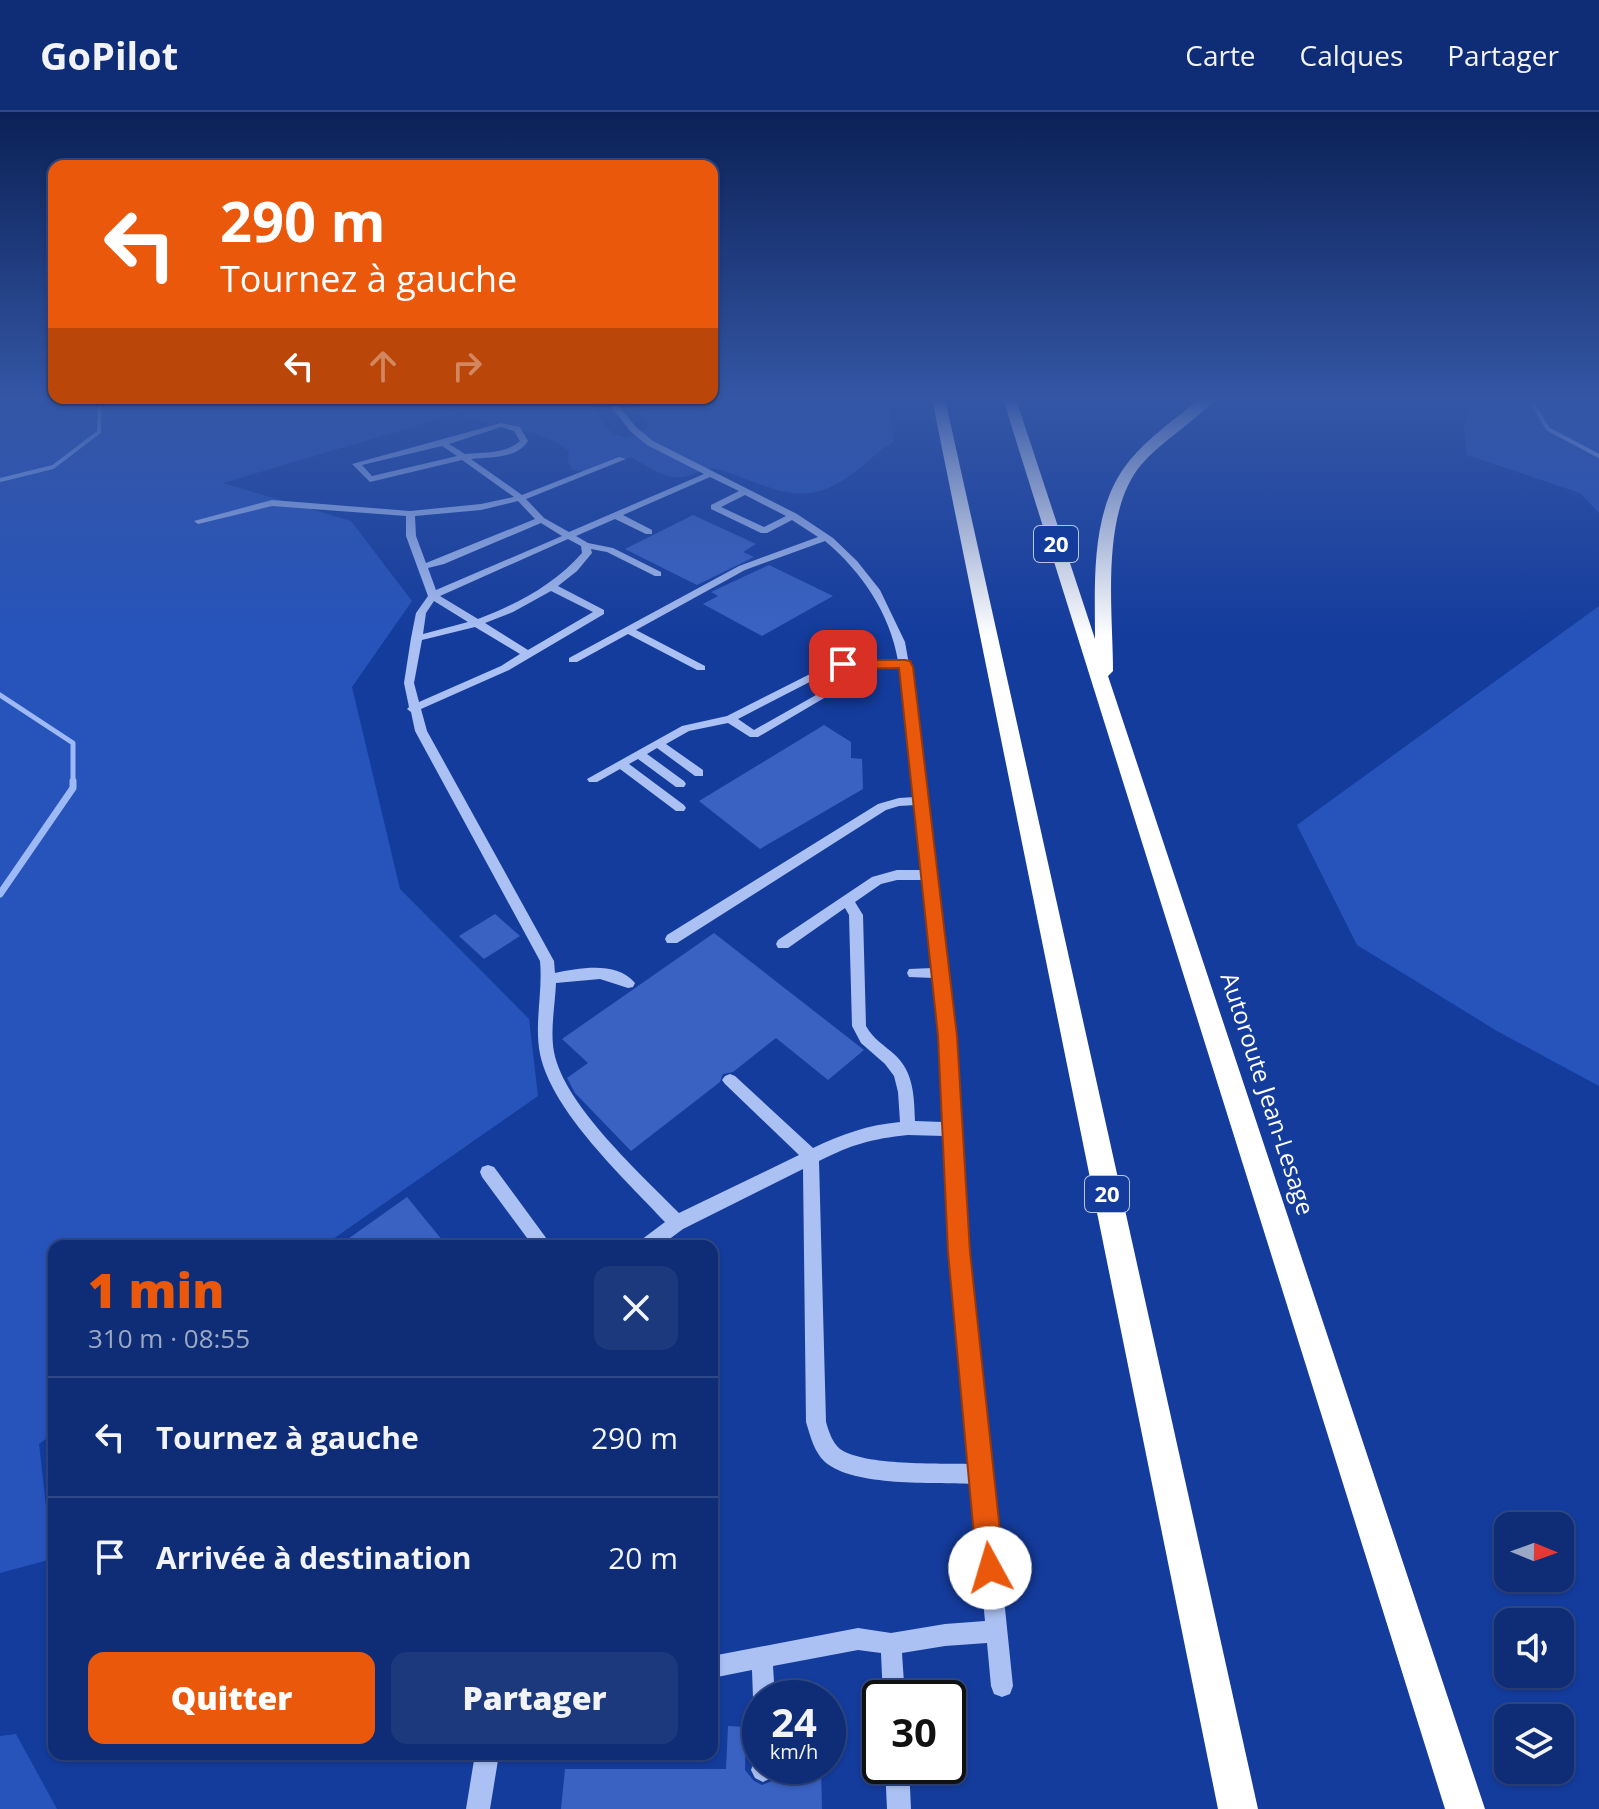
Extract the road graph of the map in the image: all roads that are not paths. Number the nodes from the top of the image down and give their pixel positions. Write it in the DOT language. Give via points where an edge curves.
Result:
graph roads {
  1 [pos="492,478"];
  2 [pos="573,478"];
  3 [pos="701,478"];
  4 [pos="719,478"];
  5 [pos="955,478"];
  6 [pos="1035,478"];
  7 [pos="1124,478"];
  8 [pos="746,491"];
  9 [pos="519,499"];
  10 [pos="410,514"];
  11 [pos="617,516"];
  12 [pos="794,516"];
  13 [pos="541,520"];
  14 [pos="198,521"];
  15 [pos="649,532"];
  16 [pos="573,536"];
  17 [pos="826,537"];
  18 [pos="585,545"];
  19 [pos="421,567"];
  20 [pos="658,574"];
  21 [pos="550,586"];
  22 [pos="433,596"];
  23 [pos="475,623"];
  24 [pos="628,630"];
  25 [pos="416,638"];
  26 [pos="527,654"];
  27 [pos="573,660"];
  28 [pos="905,664"];
  29 [pos="701,668"];
  30 [pos="801,683"];
  31 [pos="836,688"];
  32 [pos="1104,689"];
  33 [pos="822,696"];
  34 [pos="413,709"];
  35 [pos="730,719"];
  36 [pos="659,744"];
  37 [pos="640,755"];
  38 [pos="622,765"];
  39 [pos="699,773"];
  40 [pos="593,779"];
  41 [pos="680,784"];
  42 [pos="922,801"];
  43 [pos="680,808"];
  44 [pos="930,875"];
  45 [pos="847,900"];
  46 [pos="672,939"];
  47 [pos="783,944"];
  48 [pos="914,973"];
  49 [pos="941,973"];
  50 [pos="550,979"];
  51 [pos="628,983"];
  52 [pos="730,1080"];
  53 [pos="908,1128"];
  54 [pos="952,1129"];
  55 [pos="811,1156"];
  56 [pos="488,1172"];
  57 [pos="677,1223"];
  58 [pos="539,1240"];
  59 [pos="655,1240"];
  60 [pos="981,1474"];
  61 [pos="996,1631"];
  62 [pos="891,1644"];
  63 [pos="762,1658"];
  64 [pos="718,1666"];
  65 [pos="763,1680"];
  66 [pos="893,1680"];
  67 [pos="1002,1686"];
  68 [pos="486,1760"];
  69 [pos="898,1784"];
  70 [pos="478,1809"];
  71 [pos="899,1809"];
  72 [pos="1238,1809"];
  73 [pos="1465,1809"];
  1 -- 9 [label="street"];
  2 -- 9 [label="street"];
  3 -- 11 [label="street"];
  4 -- 8 [label="street"];
  5 -- 72 [label="highway, 20"];
  6 -- 32 [label="highway, Autoroute Jean-Lesage / 20"];
  7 -- 32 [label="highway" via="1106,544"];
  8 -- 12 [label="street"];
  8 -- 12 [label="street" via="714,507 764,531"];
  9 -- 10 [label="street"];
  9 -- 13 [label="street"];
  10 -- 14 [label="street" via="272,503"];
  10 -- 19 [label="street"];
  11 -- 15 [label="street"];
  11 -- 16 [label="street"];
  12 -- 17 [label="street"];
  13 -- 16 [label="street"];
  13 -- 19 [label="street"];
  16 -- 18 [label="street"];
  16 -- 22 [label="street"];
  17 -- 24 [label="street" via="742,568"];
  17 -- 28 [label="street" via="877,592"];
  18 -- 20 [label="street" via="610,550"];
  18 -- 21 [label="street" via="585,557"];
  19 -- 22 [label="street"];
  21 -- 23 [label="street"];
  21 -- 26 [label="street" via="600,612"];
  22 -- 23 [label="street"];
  22 -- 25 [label="street" via="424,606"];
  23 -- 25 [label="street"];
  23 -- 26 [label="street"];
  24 -- 27 [label="street"];
  24 -- 29 [label="street"];
  25 -- 34 [label="street" via="409,683"];
  26 -- 34 [label="street" via="466,688"];
  28 -- 30 [label="street" via="843,664"];
  28 -- 42 [label="street"];
  30 -- 33 [label="street"];
  30 -- 35 [label="street"];
  31 -- 33 [label="street"];
  32 -- 73 [label="highway, Autoroute Jean-Lesage / 20"];
  33 -- 35 [label="street" via="754,735"];
  34 -- 50 [label="street" via="539,942"];
  35 -- 36 [label="street" via="686,728"];
  36 -- 37 [label="street"];
  36 -- 39 [label="street"];
  37 -- 38 [label="street"];
  37 -- 41 [label="street"];
  38 -- 40 [label="street"];
  38 -- 43 [label="street"];
  42 -- 44 [label="street"];
  42 -- 46 [label="street" via="875,811"];
  44 -- 45 [label="street" via="887,876"];
  44 -- 49 [label="street"];
  45 -- 47 [label="street"];
  45 -- 53 [label="street" via="856,915 860,1032 901,1073"];
  48 -- 49 [label="street"];
  49 -- 54 [label="street"];
  50 -- 51 [label="street" via="607,972"];
  50 -- 57 [label="street" via="547,1053 557,1084"];
  52 -- 55 [label="street"];
  53 -- 54 [label="street"];
  53 -- 55 [label="street" via="857,1135"];
  54 -- 60 [label="street"];
  55 -- 57 [label="street"];
  55 -- 60 [label="street" via="816,1422 822,1443 834,1458 877,1470"];
  56 -- 58 [label="street"];
  57 -- 59 [label="street"];
  60 -- 61 [label="street"];
  61 -- 62 [label="street"];
  61 -- 67 [label="street"];
  62 -- 63 [label="street" via="858,1639"];
  62 -- 66 [label="street"];
  63 -- 64 [label="street"];
  63 -- 65 [label="street"];
  68 -- 70 [label="street"];
  69 -- 71 [label="street"];
}
